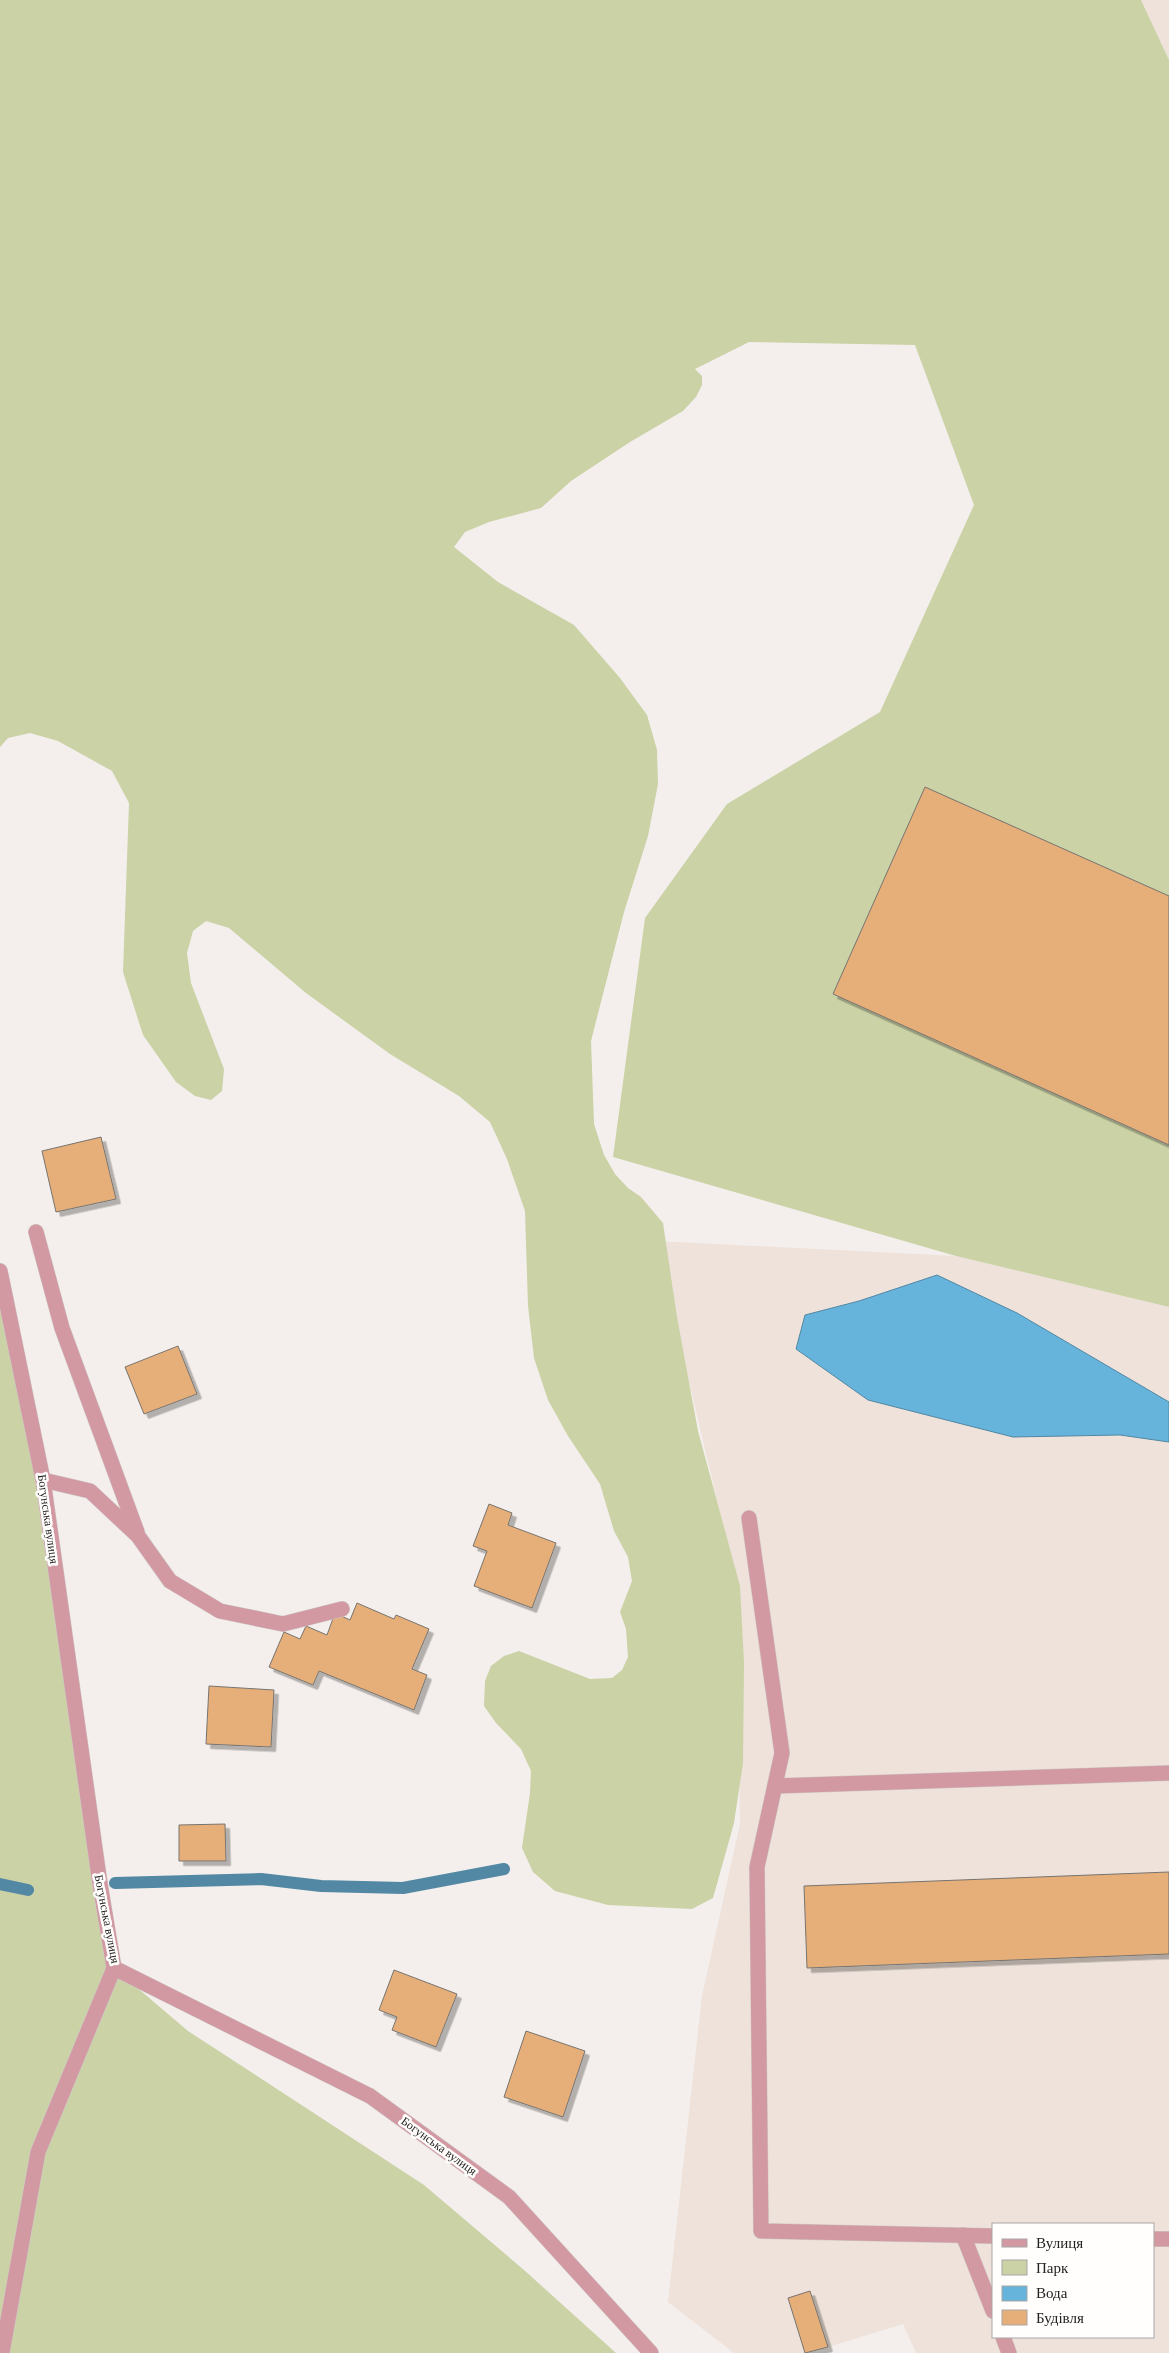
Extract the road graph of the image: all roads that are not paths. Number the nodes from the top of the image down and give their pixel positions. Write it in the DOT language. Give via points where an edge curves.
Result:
graph roads {
  1 [pos="36,1232"];
  2 [pos="0,1271"];
  3 [pos="43,1480"];
  4 [pos="749,1518"];
  5 [pos="138,1536"];
  6 [pos="342,1609"];
  7 [pos="1169,1773"];
  8 [pos="775,1786"];
  9 [pos="114,1968"];
  10 [pos="963,2235"];
  11 [pos="992,2236"];
  12 [pos="1154,2239"];
  13 [pos="1169,2239"];
  14 [pos="992,2308"];
  15 [pos="1003,2338"];
  16 [pos="2,2353"];
  17 [pos="651,2353"];
  18 [pos="1009,2353"];
  1 -- 5 [label="street" via="62,1328"];
  2 -- 3 [label="street, Богунська вулиця"];
  3 -- 5 [label="street" via="90,1491"];
  3 -- 9 [label="street, Богунська вулиця"];
  4 -- 8 [label="street" via="782,1752"];
  5 -- 6 [label="street" via="170,1581 220,1611 283,1624"];
  7 -- 8 [label="street"];
  8 -- 10 [label="street" via="757,1867 760,2231"];
  9 -- 16 [label="street" via="38,2152"];
  9 -- 17 [label="street, Богунська вулиця" via="370,2096 509,2197"];
  10 -- 11 [label="street"];
  10 -- 14 [label="street"];
  12 -- 13 [label="street"];
  15 -- 18 [label="street"];
}
